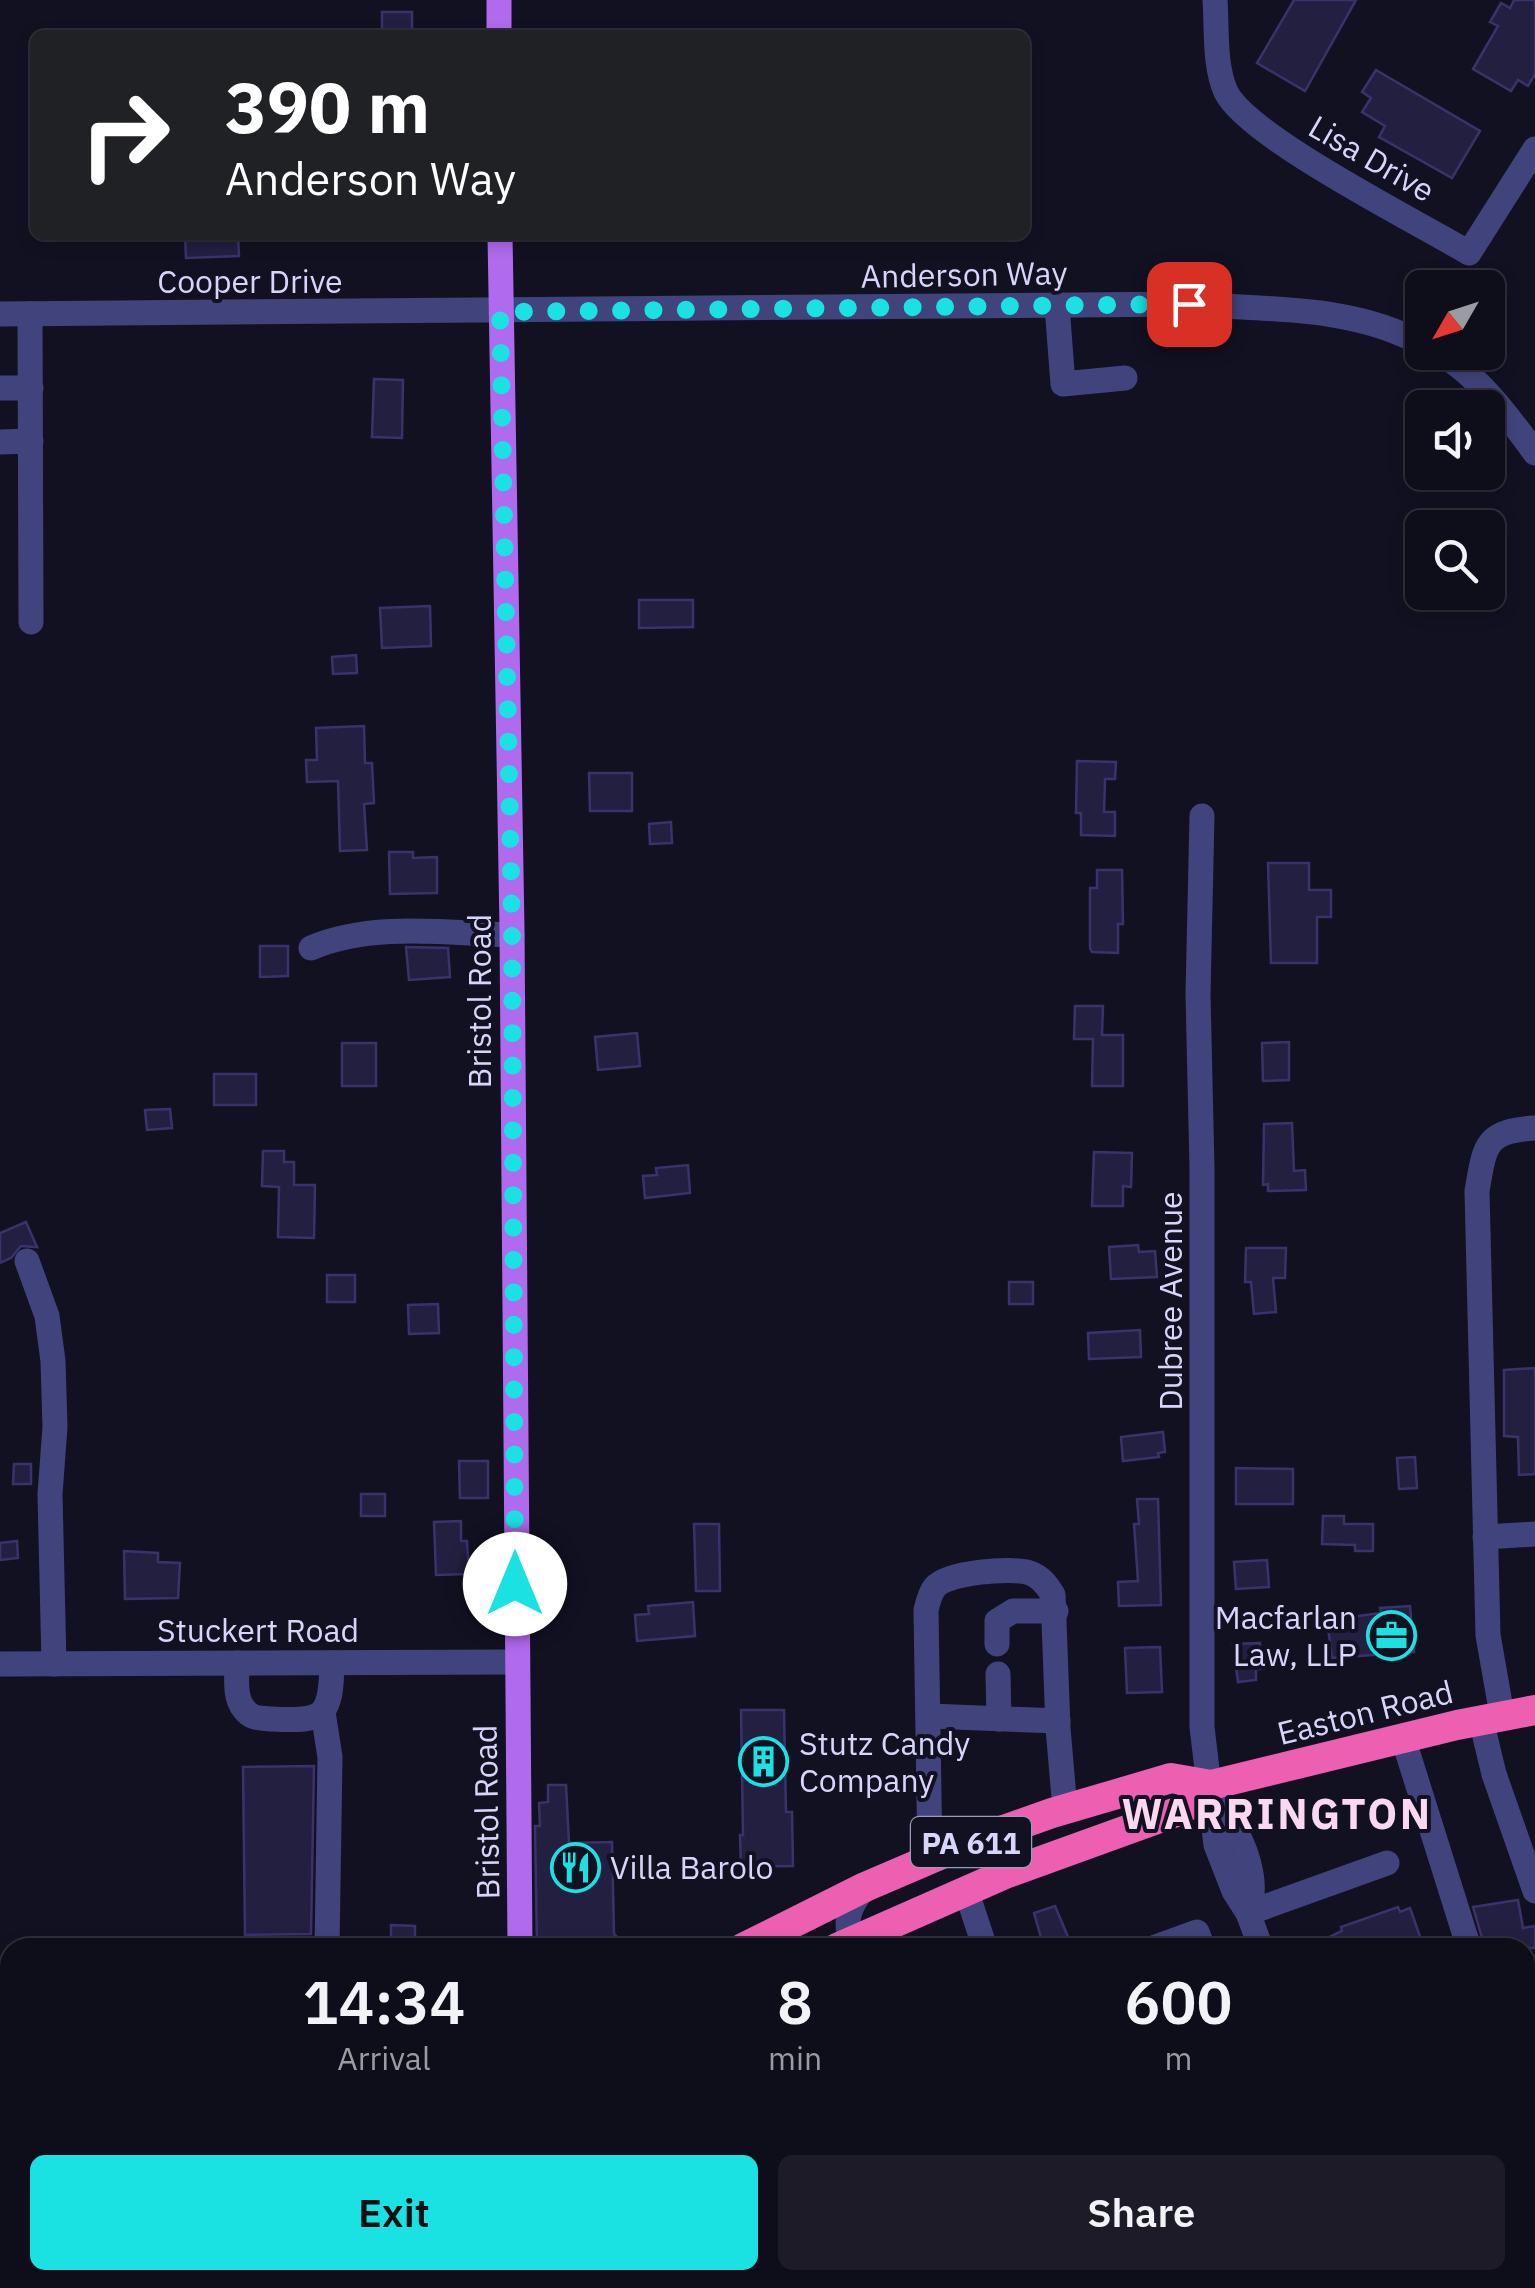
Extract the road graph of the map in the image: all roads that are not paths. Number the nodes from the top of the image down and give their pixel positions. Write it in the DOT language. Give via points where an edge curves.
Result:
graph roads {
  1 [pos="498,0"];
  2 [pos="1214,0"];
  3 [pos="499,30"];
  4 [pos="1535,148"];
  5 [pos="500,240"];
  6 [pos="1058,306"];
  7 [pos="500,312"];
  8 [pos="0,314"];
  9 [pos="30,314"];
  10 [pos="1405,334"];
  11 [pos="1461,370"];
  12 [pos="1125,378"];
  13 [pos="0,388"];
  14 [pos="31,388"];
  15 [pos="31,441"];
  16 [pos="0,442"];
  17 [pos="1535,453"];
  18 [pos="31,622"];
  19 [pos="1202,816"];
  20 [pos="512,935"];
  21 [pos="311,948"];
  22 [pos="1535,1128"];
  23 [pos="27,1261"];
  24 [pos="1535,1534"];
  25 [pos="1484,1537"];
  26 [pos="1056,1611"];
  27 [pos="996,1644"];
  28 [pos="516,1662"];
  29 [pos="236,1663"];
  30 [pos="332,1663"];
  31 [pos="0,1664"];
  32 [pos="54,1664"];
  33 [pos="998,1674"];
  34 [pos="1535,1710"];
  35 [pos="322,1712"];
  36 [pos="929,1716"];
  37 [pos="1491,1718"];
  38 [pos="999,1719"];
  39 [pos="1058,1721"];
  40 [pos="1403,1738"];
  41 [pos="1211,1785"];
  42 [pos="1066,1809"];
  43 [pos="930,1860"];
  44 [pos="1387,1864"];
  45 [pos="865,1887"];
  46 [pos="966,1890"];
  47 [pos="1535,1891"];
  48 [pos="1248,1912"];
  49 [pos="328,1938"];
  50 [pos="520,1938"];
  51 [pos="763,1938"];
  52 [pos="847,1938"];
  53 [pos="862,1938"];
  54 [pos="982,1938"];
  55 [pos="1257,1938"];
  56 [pos="1466,1938"];
  1 -- 3 [label="main road"];
  2 -- 4 [label="street, Lisa Drive" via="1222,75 1235,106 1268,135 1469,252"];
  5 -- 7 [label="main road, Bristol Road"];
  6 -- 7 [label="street, Anderson Way"];
  6 -- 10 [label="street, Anderson Way" via="1189,304 1334,314"];
  6 -- 12 [label="street" via="1062,384"];
  7 -- 9 [label="street, Cooper Drive"];
  7 -- 20 [label="main road, Bristol Road"];
  8 -- 9 [label="street, Cooper Drive"];
  9 -- 14 [label="street"];
  11 -- 17 [label="street"];
  13 -- 14 [label="street"];
  14 -- 15 [label="street"];
  15 -- 16 [label="street"];
  15 -- 18 [label="street"];
  19 -- 41 [label="street, Dubree Avenue" via="1202,1727"];
  20 -- 21 [label="street" via="388,932 339,936"];
  20 -- 28 [label="main road, Bristol Road"];
  22 -- 25 [label="street" via="1496,1135 1486,1144 1477,1192"];
  23 -- 32 [label="street" via="47,1316 53,1360"];
  24 -- 25 [label="street"];
  25 -- 37 [label="street"];
  26 -- 27 [label="street" via="1013,1611 997,1621"];
  26 -- 36 [label="street" via="1048,1586 1026,1572 966,1574 935,1587 926,1610"];
  26 -- 39 [label="street"];
  28 -- 30 [label="street, Stuckert Road"];
  28 -- 50 [label="main road, Bristol Road"];
  29 -- 30 [label="street, Stuckert Road"];
  29 -- 32 [label="street, Stuckert Road"];
  29 -- 35 [label="street" via="237,1694 252,1717 308,1721"];
  30 -- 35 [label="street" via="332,1695"];
  31 -- 32 [label="street, Stuckert Road"];
  33 -- 38 [label="street"];
  34 -- 37 [label="highway, Easton Road / PA 611"];
  35 -- 49 [label="street" via="330,1757"];
  36 -- 38 [label="street"];
  36 -- 43 [label="street"];
  37 -- 40 [label="highway, Easton Road / PA 611"];
  37 -- 47 [label="street" via="1494,1774"];
  38 -- 39 [label="street"];
  39 -- 42 [label="street"];
  40 -- 41 [label="highway, Easton Road / PA 611"];
  40 -- 56 [label="street"];
  41 -- 42 [label="highway, Easton Road / PA 611" via="1172,1778"];
  41 -- 46 [label="highway, Easton Road / PA 611" via="1182,1810"];
  41 -- 48 [label="street, Dubree Avenue" via="1255,1883"];
  42 -- 43 [label="highway, Easton Road / PA 611"];
  43 -- 45 [label="highway, Easton Road / PA 611"];
  44 -- 48 [label="street"];
  45 -- 51 [label="highway, Easton Road / PA 611"];
  45 -- 52 [label="street" via="846,1920"];
  46 -- 53 [label="highway, Easton Road / PA 611"];
  46 -- 54 [label="street"];
  48 -- 55 [label="street"];
}
